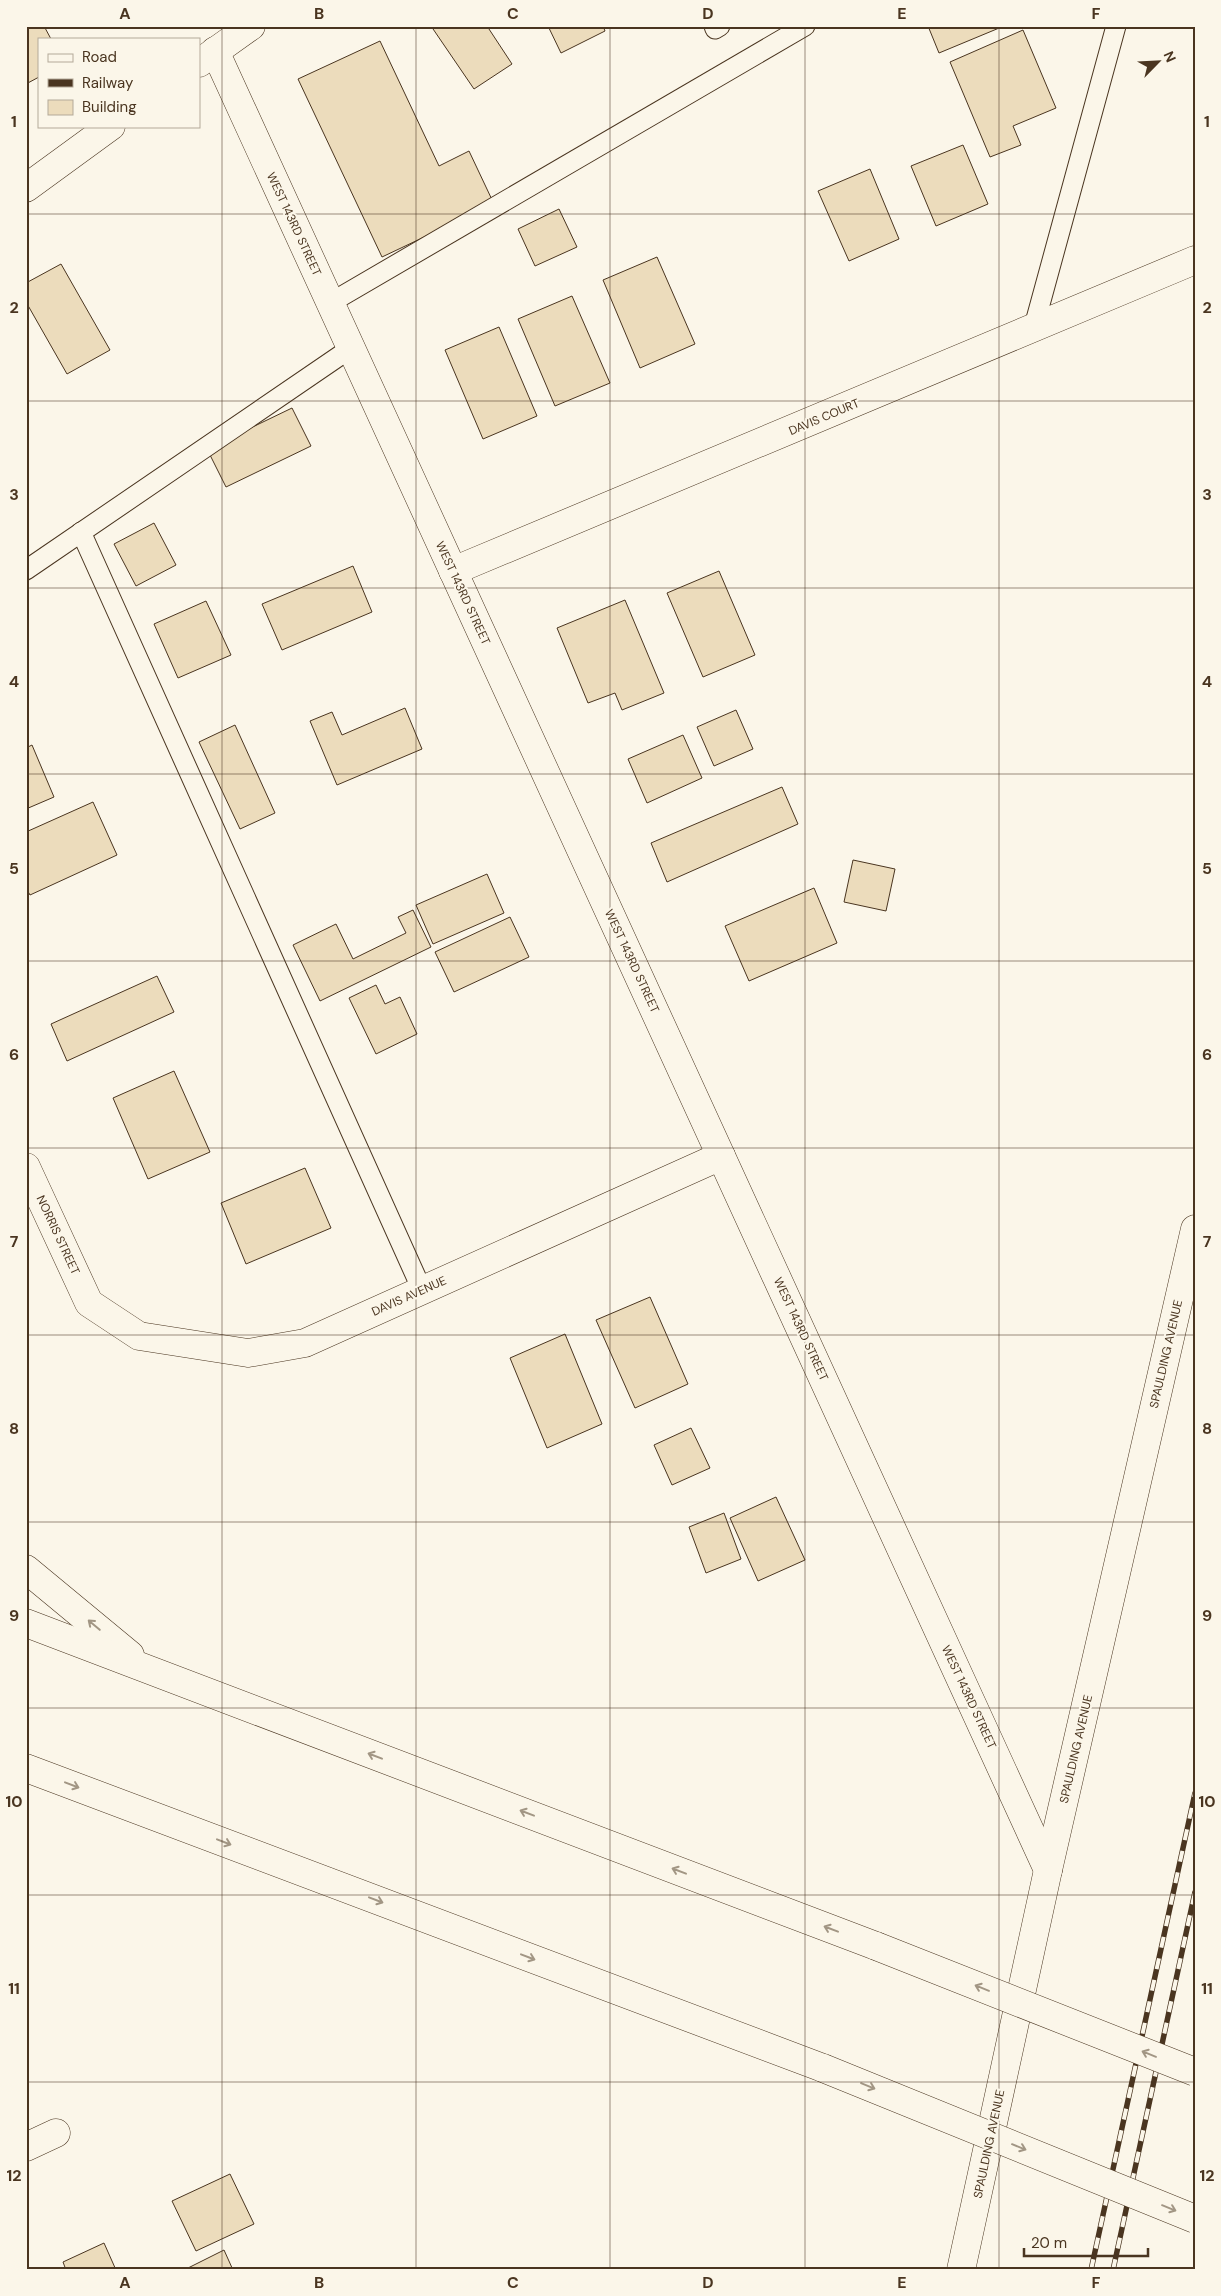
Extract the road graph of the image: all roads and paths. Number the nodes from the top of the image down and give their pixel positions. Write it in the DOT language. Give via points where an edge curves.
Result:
graph roads {
  1 [pos="251,26"];
  2 [pos="714,26"];
  3 [pos="720,26"];
  4 [pos="805,26"];
  5 [pos="1116,26"];
  6 [pos="207,57"];
  7 [pos="108,128"];
  8 [pos="26,188"];
  9 [pos="1195,260"];
  10 [pos="330,303"];
  11 [pos="1033,330"];
  12 [pos="351,348"];
  13 [pos="82,532"];
  14 [pos="26,570"];
  15 [pos="453,571"];
  16 [pos="721,1156"];
  17 [pos="26,1167"];
  18 [pos="1195,1229"];
  19 [pos="422,1290"];
  20 [pos="89,1303"];
  21 [pos="26,1569"];
  22 [pos="26,1623"];
  23 [pos="144,1668"];
  24 [pos="26,1768"];
  25 [pos="1048,1870"];
  26 [pos="1195,2072"];
  27 [pos="56,2133"];
  28 [pos="26,2147"];
  29 [pos="1195,2219"];
  30 [pos="961,2270"];
  1 -- 6 [label="main road"];
  2 -- 3 [label="lane" via="715,29"];
  4 -- 10 [label="lane"];
  5 -- 11 [label="lane"];
  6 -- 10 [label="main road, WEST 143RD STREET"];
  7 -- 8 [label="main road"];
  9 -- 11 [label="main road, DAVIS COURT"];
  10 -- 12 [label="main road, WEST 143RD STREET"];
  11 -- 15 [label="main road, DAVIS COURT"];
  12 -- 13 [label="lane"];
  12 -- 15 [label="main road, WEST 143RD STREET"];
  13 -- 14 [label="lane"];
  13 -- 19 [label="lane"];
  15 -- 16 [label="main road, WEST 143RD STREET"];
  16 -- 19 [label="main road, DAVIS AVENUE"];
  16 -- 25 [label="main road, WEST 143RD STREET"];
  17 -- 20 [label="main road, NORRIS STREET"];
  18 -- 25 [label="main road, SPAULDING AVENUE"];
  19 -- 20 [label="main road, DAVIS AVENUE" via="305,1343 248,1353 139,1336"];
  23 -- 21 [label="main road, one-way"];
  22 -- 23 [label="main road"];
  26 -- 23 [label="main road, one-way, bridge" via="876,1946"];
  24 -- 29 [label="main road, one-way, bridge" via="823,2068"];
  25 -- 30 [label="main road, SPAULDING AVENUE"];
  27 -- 28 [label="main road"];
}
